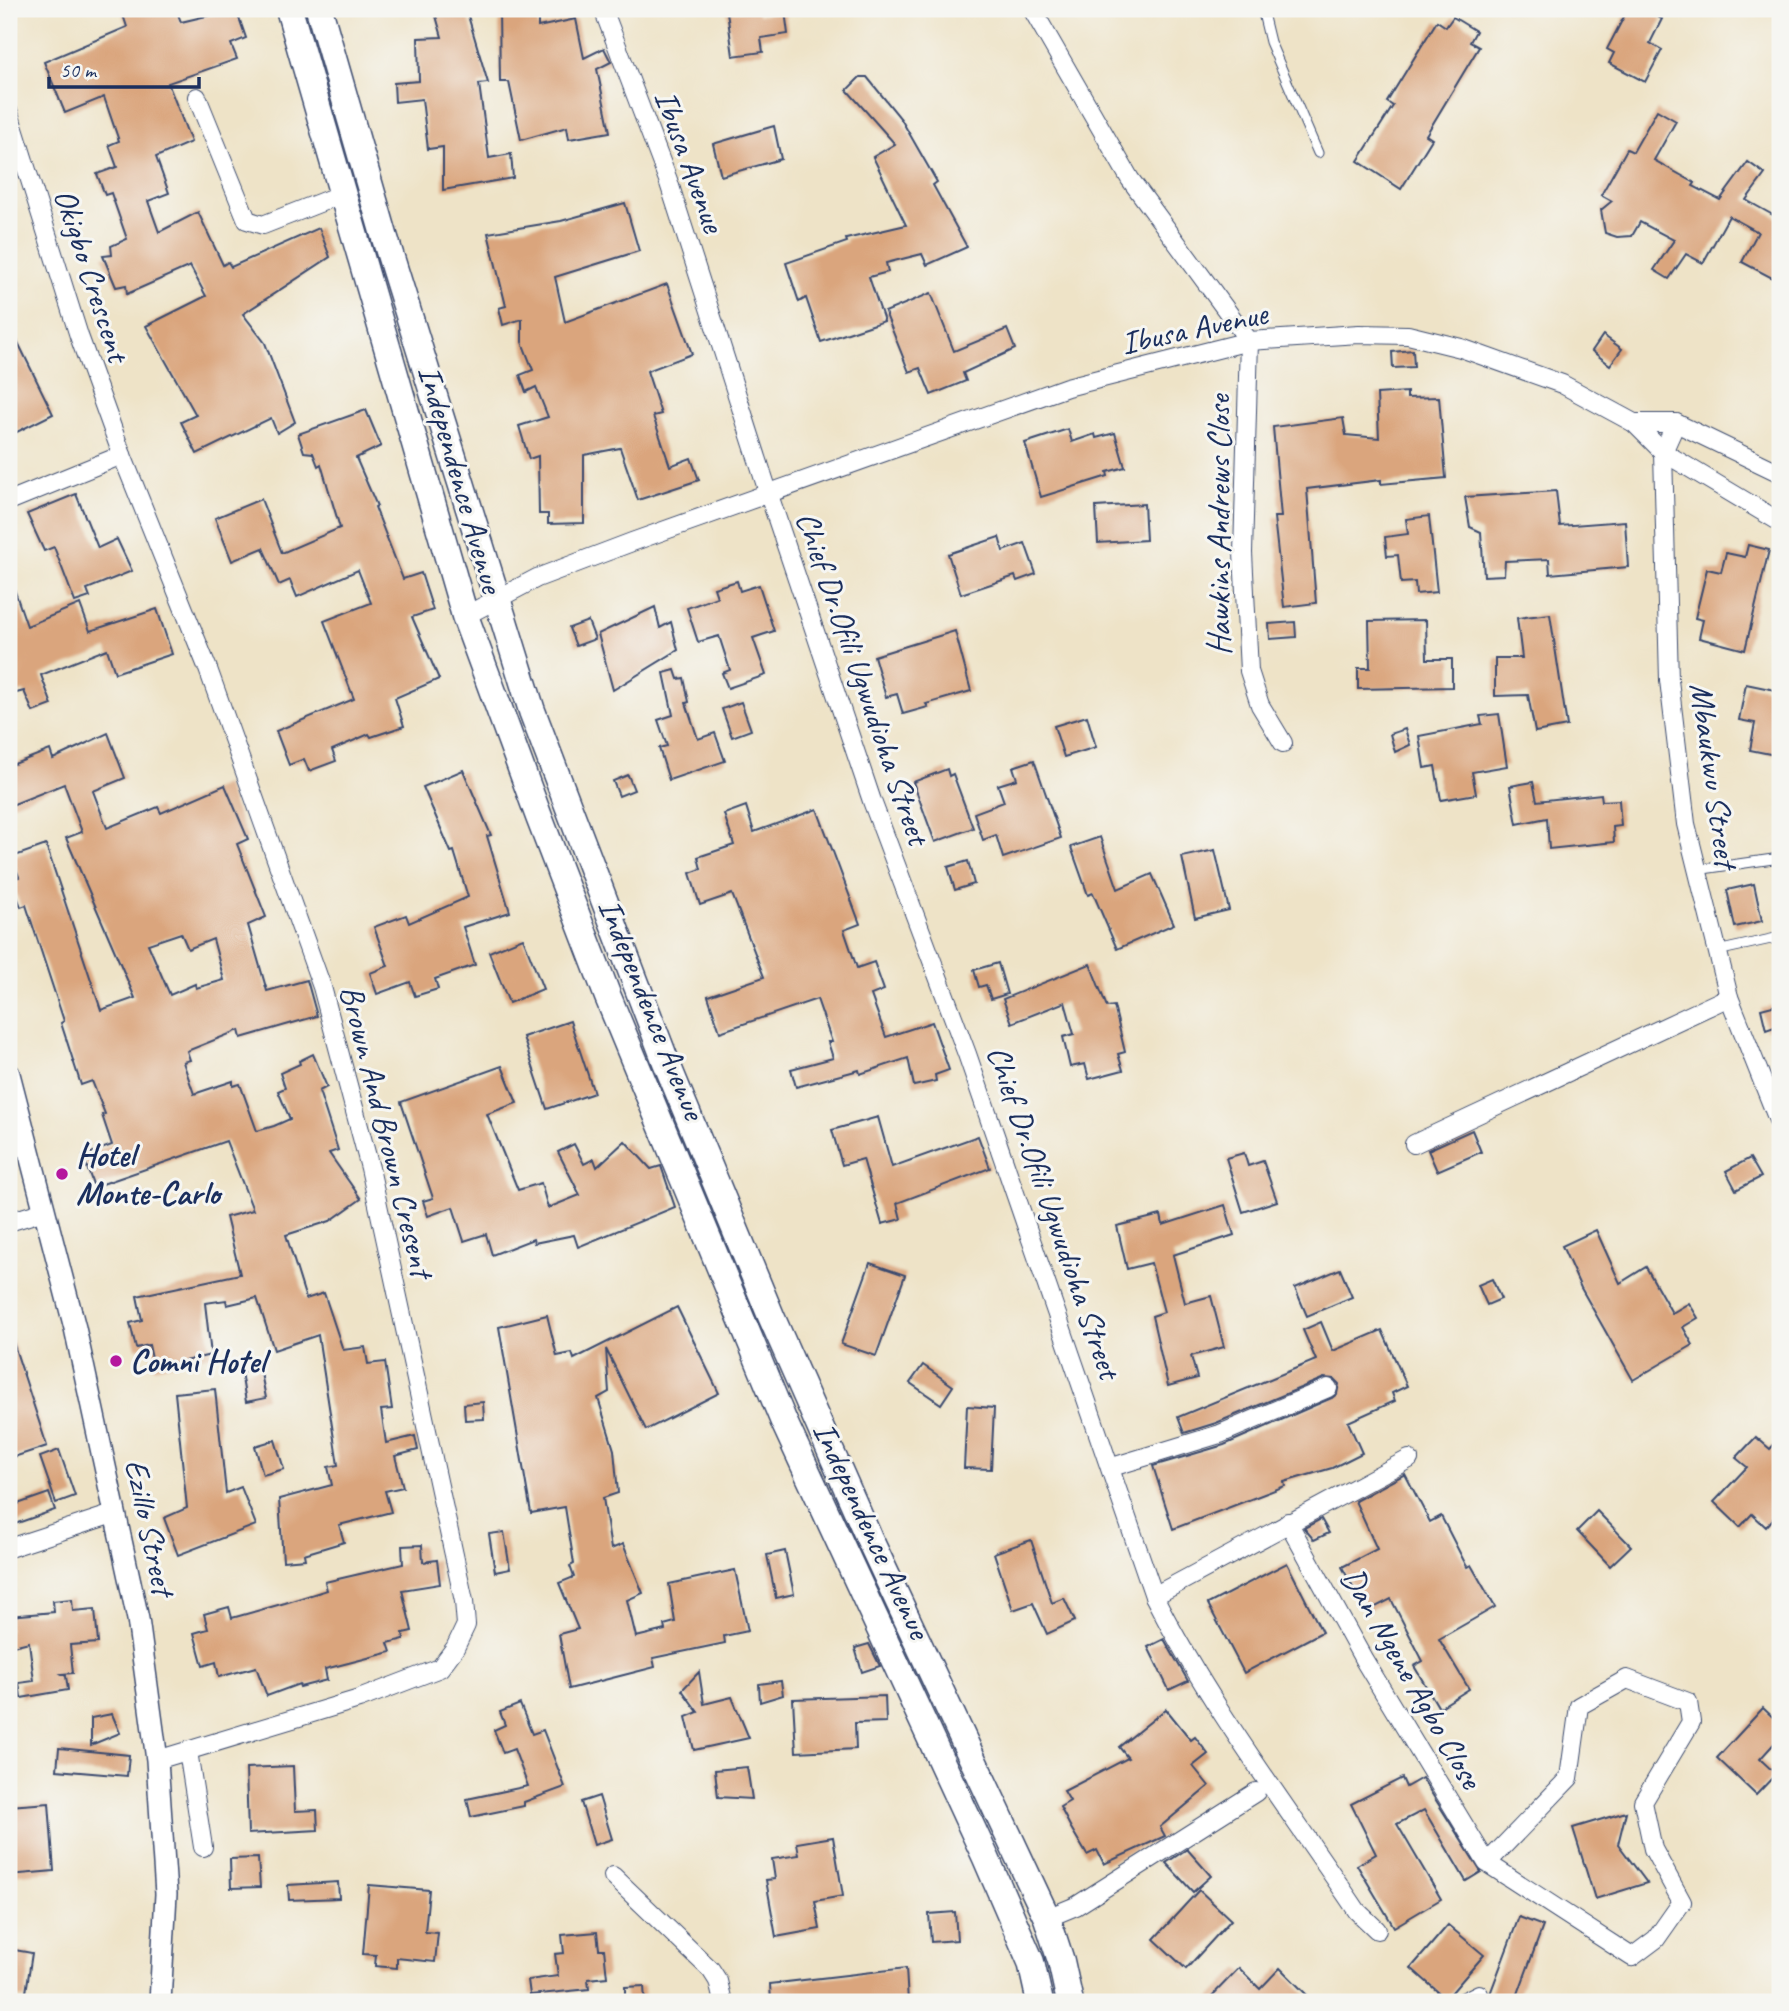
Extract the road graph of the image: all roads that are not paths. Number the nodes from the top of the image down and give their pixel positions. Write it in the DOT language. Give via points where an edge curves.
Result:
graph roads {
  1 [pos="289,9"];
  2 [pos="319,9"];
  3 [pos="603,9"];
  4 [pos="1032,9"];
  5 [pos="1262,9"];
  6 [pos="197,97"];
  7 [pos="9,113"];
  8 [pos="1318,153"];
  9 [pos="342,194"];
  10 [pos="1249,341"];
  11 [pos="1634,423"];
  12 [pos="1676,423"];
  13 [pos="1663,452"];
  14 [pos="122,455"];
  15 [pos="1780,473"];
  16 [pos="769,495"];
  17 [pos="9,501"];
  18 [pos="1780,522"];
  19 [pos="497,599"];
  20 [pos="464,616"];
  21 [pos="1283,743"];
  22 [pos="1780,858"];
  23 [pos="1696,870"];
  24 [pos="1780,937"];
  25 [pos="1717,951"];
  26 [pos="1729,997"];
  27 [pos="9,1074"];
  28 [pos="1780,1125"];
  29 [pos="1415,1144"];
  30 [pos="44,1211"];
  31 [pos="9,1222"];
  32 [pos="1328,1388"];
  33 [pos="1409,1459"];
  34 [pos="1112,1467"];
  35 [pos="116,1513"];
  36 [pos="1288,1522"];
  37 [pos="9,1548"];
  38 [pos="1154,1596"];
  39 [pos="188,1751"];
  40 [pos="157,1760"];
  41 [pos="1256,1791"];
  42 [pos="203,1847"];
  43 [pos="1487,1863"];
  44 [pos="613,1876"];
  45 [pos="1047,1918"];
  46 [pos="1377,1930"];
  47 [pos="160,2002"];
  48 [pos="723,2002"];
  49 [pos="1040,2002"];
  50 [pos="1070,2002"];
  1 -- 9 [label="main road, Independence Avenue"];
  2 -- 19 [label="main road, Independence Avenue"];
  3 -- 16 [label="street, Ibusa Avenue" via="668,180"];
  4 -- 10 [label="street" via="1129,179"];
  5 -- 8 [label="lane" via="1270,42"];
  6 -- 9 [label="street" via="247,220 263,225"];
  7 -- 14 [label="street, Okigbo Crescent"];
  9 -- 20 [label="main road, Independence Avenue"];
  10 -- 11 [label="street, Ibusa Avenue" via="1408,335 1461,348 1562,384"];
  10 -- 16 [label="street, Ibusa Avenue" via="1067,387"];
  10 -- 21 [label="street, Hawkins Andrews Close" via="1243,553 1249,671 1260,705"];
  11 -- 12 [label="street, Ibusa Avenue"];
  11 -- 13 [label="street, Ibusa Avenue"];
  12 -- 13 [label="street, Mbaukwu Street"];
  12 -- 15 [label="street, Ibusa Avenue"];
  13 -- 18 [label="street, Ibusa Avenue"];
  13 -- 23 [label="street, Mbaukwu Street" via="1669,680"];
  14 -- 17 [label="street"];
  14 -- 39 [label="street, Brown And Brown Cresent" via="208,669 322,987 370,1168 466,1625 440,1668 359,1699"];
  16 -- 19 [label="street, Ibusa Avenue" via="549,574"];
  16 -- 34 [label="street, Chief Dr.Ofili Ugwudioha Street" via="872,801 967,1054"];
  19 -- 20 [label="street, Ibusa Avenue"];
  19 -- 45 [label="main road, Independence Avenue" via="532,711 725,1208 869,1538"];
  20 -- 49 [label="main road, Independence Avenue" via="663,1131 806,1471 1026,1950"];
  22 -- 23 [label="lane"];
  23 -- 25 [label="street, Mbaukwu Street"];
  24 -- 25 [label="lane"];
  25 -- 26 [label="street, Mbaukwu Street"];
  26 -- 28 [label="street, Mbaukwu Street"];
  26 -- 29 [label="street"];
  27 -- 30 [label="street, Ezillo Street"];
  30 -- 31 [label="street"];
  30 -- 35 [label="street, Ezillo Street"];
  32 -- 34 [label="street" via="1220,1434"];
  33 -- 36 [label="street"];
  34 -- 38 [label="street, Chief Dr.Ofili Ugwudioha Street"];
  35 -- 37 [label="street"];
  35 -- 40 [label="street, Ezillo Street" via="138,1619"];
  36 -- 38 [label="street"];
  36 -- 43 [label="street, Dan Ngene Agbo Close" via="1364,1660"];
  38 -- 46 [label="street, Chief Dr.Ofili Ugwudioha Street" via="1217,1703 1357,1911"];
  39 -- 40 [label="street, Brown And Brown Cresent"];
  39 -- 42 [label="street"];
  40 -- 47 [label="street, Ezillo Street" via="166,1894"];
  41 -- 45 [label="street" via="1076,1906"];
  43 -- 43 [label="street" via="1569,1778 1579,1706 1627,1679 1688,1702 1691,1722 1643,1802 1653,1849 1682,1902 1656,1939 1632,1957"];
  44 -- 48 [label="street" via="711,1970"];
  45 -- 50 [label="main road, Independence Avenue"];
}
